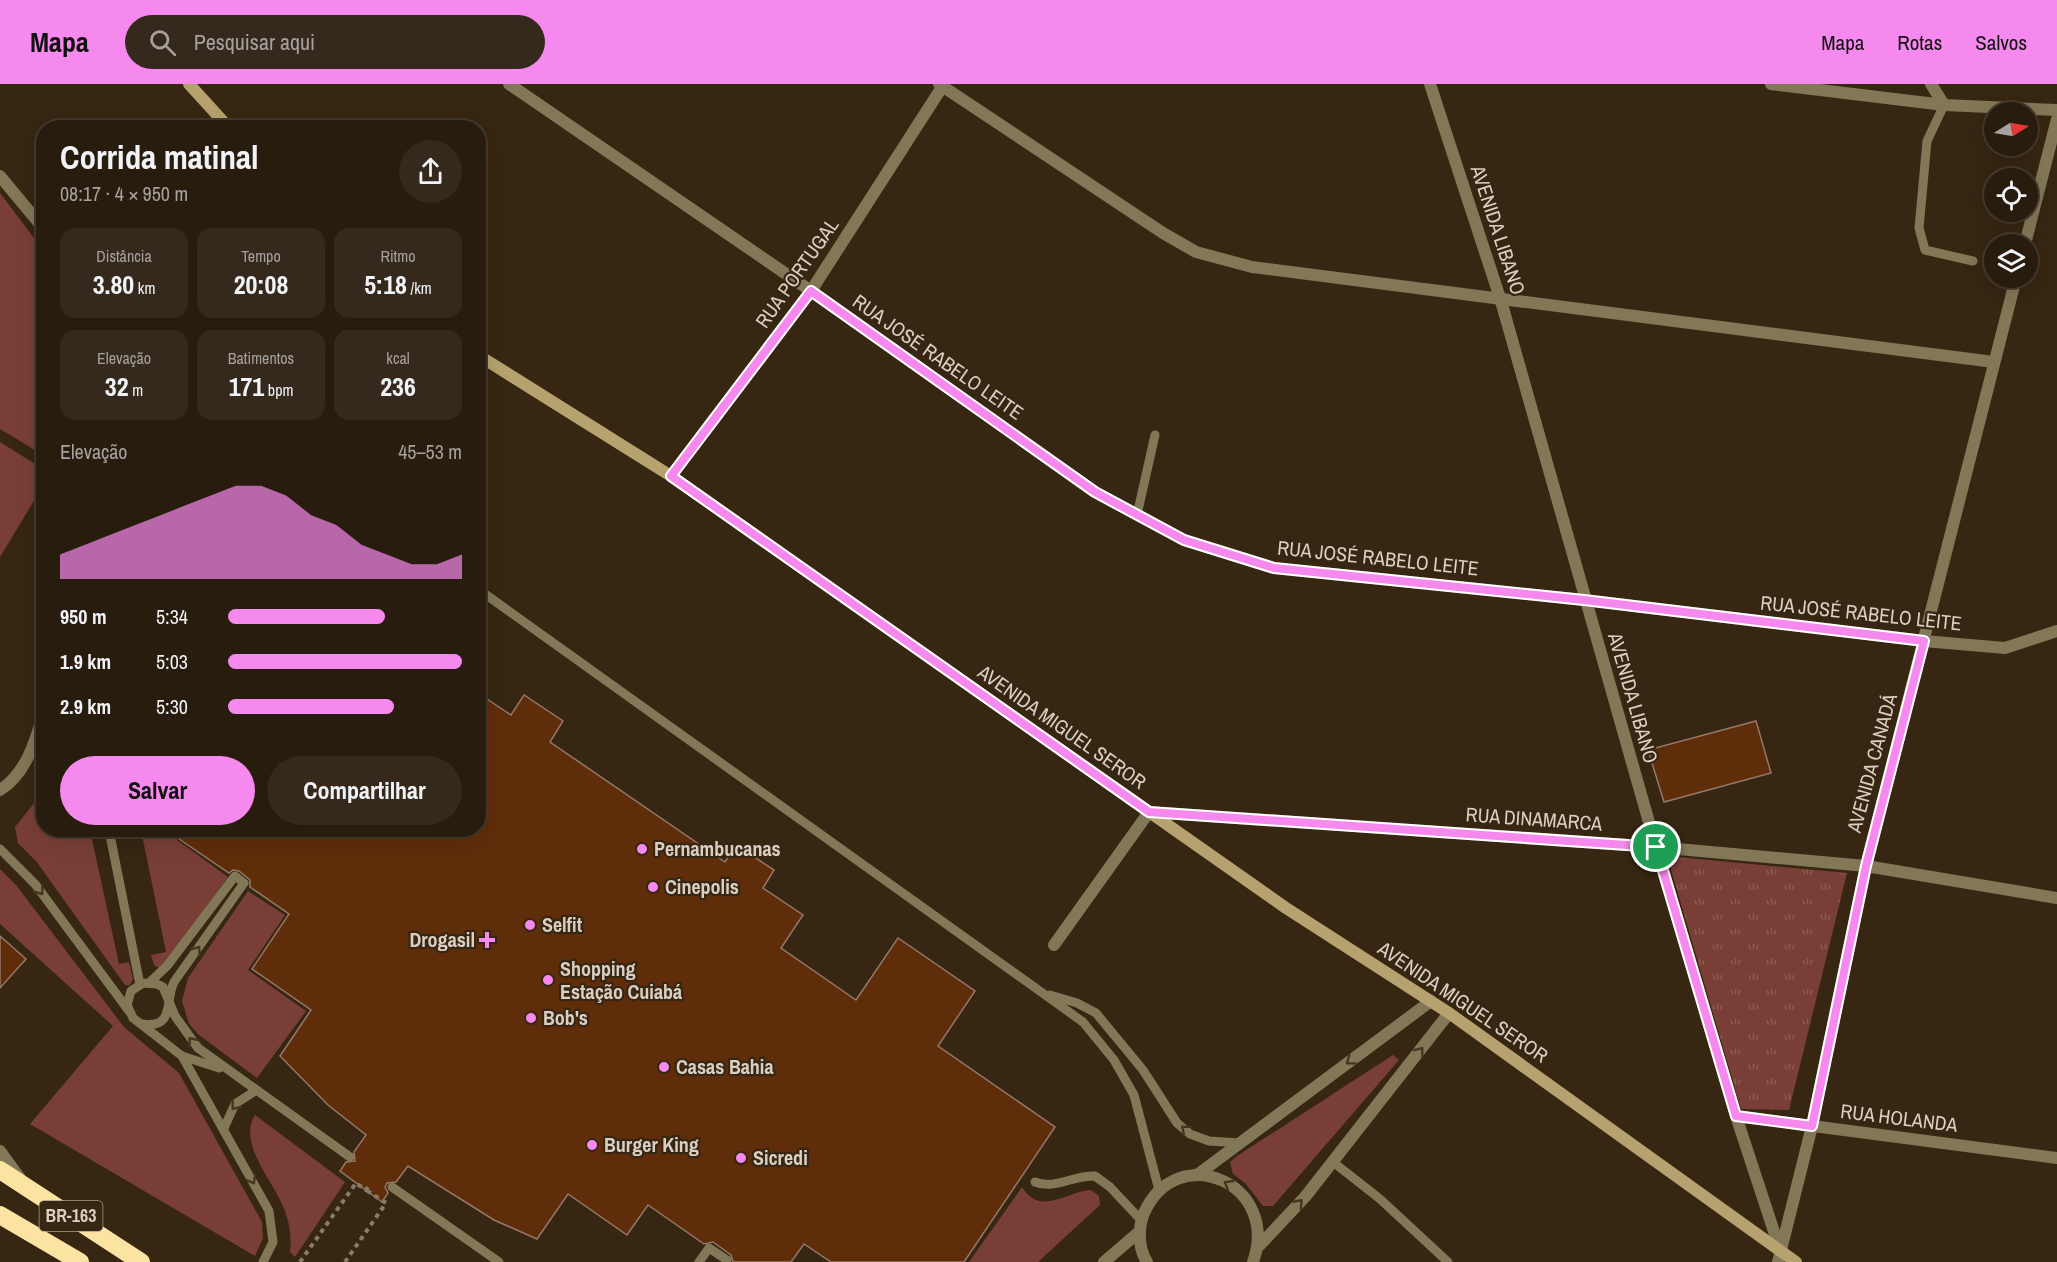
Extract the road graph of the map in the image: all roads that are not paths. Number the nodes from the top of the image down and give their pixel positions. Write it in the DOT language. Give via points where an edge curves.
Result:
graph roads {
  1 [pos="189,84"];
  2 [pos="509,84"];
  3 [pos="1430,84"];
  4 [pos="1771,84"];
  5 [pos="1931,84"];
  6 [pos="942,85"];
  7 [pos="1944,105"];
  8 [pos="2057,110"];
  9 [pos="2057,119"];
  10 [pos="222,120"];
  11 [pos="0,176"];
  12 [pos="36,220"];
  13 [pos="2028,234"];
  14 [pos="1973,261"];
  15 [pos="2014,288"];
  16 [pos="811,291"];
  17 [pos="1501,301"];
  18 [pos="486,361"];
  19 [pos="1995,362"];
  20 [pos="1155,435"];
  21 [pos="671,476"];
  22 [pos="1137,514"];
  23 [pos="486,595"];
  24 [pos="1584,600"];
  25 [pos="2057,631"];
  26 [pos="1924,641"];
  27 [pos="36,740"];
  28 [pos="0,790"];
  29 [pos="1149,812"];
  30 [pos="110,837"];
  31 [pos="1656,847"];
  32 [pos="0,849"];
  33 [pos="1866,866"];
  34 [pos="2057,898"];
  35 [pos="1054,945"];
  36 [pos="150,982"];
  37 [pos="140,985"];
  38 [pos="1042,993"];
  39 [pos="170,1000"];
  40 [pos="1431,1001"];
  41 [pos="129,1012"];
  42 [pos="1449,1013"];
  43 [pos="138,1022"];
  44 [pos="182,1056"];
  45 [pos="227,1070"];
  46 [pos="255,1091"];
  47 [pos="1736,1116"];
  48 [pos="1812,1126"];
  49 [pos="224,1128"];
  50 [pos="1240,1143"];
  51 [pos="0,1151"];
  52 [pos="350,1157"];
  53 [pos="2057,1158"];
  54 [pos="1333,1162"];
  55 [pos="0,1170"];
  56 [pos="1197,1175"];
  57 [pos="1035,1182"];
  58 [pos="24,1185"];
  59 [pos="392,1187"];
  60 [pos="1159,1190"];
  61 [pos="0,1215"];
  62 [pos="1140,1226"];
  63 [pos="1259,1246"];
  64 [pos="1780,1257"];
  65 [pos="80,1262"];
  66 [pos="141,1262"];
  67 [pos="263,1262"];
  68 [pos="499,1262"];
  69 [pos="699,1262"];
  70 [pos="726,1262"];
  71 [pos="1104,1262"];
  72 [pos="1147,1262"];
  73 [pos="1253,1262"];
  74 [pos="1448,1262"];
  75 [pos="1796,1262"];
  1 -- 10 [label="street"];
  2 -- 16 [label="street, RUA JOSÉ RABELO LEITE"];
  3 -- 17 [label="street, AVENIDA LIBANO"];
  4 -- 7 [label="street"];
  5 -- 7 [label="street"];
  6 -- 16 [label="street, RUA PORTUGAL"];
  6 -- 17 [label="street" via="1196,252 1251,267"];
  7 -- 8 [label="street"];
  7 -- 14 [label="lane" via="1927,141 1919,228 1925,250"];
  9 -- 13 [label="street"];
  11 -- 12 [label="street"];
  15 -- 19 [label="street, AVENIDA CANADÁ"];
  16 -- 21 [label="street, RUA PORTUGAL"];
  16 -- 22 [label="street, RUA JOSÉ RABELO LEITE" via="1095,492"];
  17 -- 19 [label="street"];
  17 -- 24 [label="street, AVENIDA LIBANO"];
  18 -- 21 [label="street, AVENIDA MIGUEL SEROR"];
  19 -- 26 [label="street, AVENIDA CANADÁ"];
  20 -- 22 [label="lane"];
  21 -- 29 [label="street, AVENIDA MIGUEL SEROR"];
  22 -- 24 [label="street, RUA JOSÉ RABELO LEITE" via="1184,540 1274,568"];
  23 -- 38 [label="lane"];
  24 -- 26 [label="street, RUA JOSÉ RABELO LEITE"];
  24 -- 31 [label="street, AVENIDA LIBANO"];
  25 -- 26 [label="street, RUA JOSÉ RABELO LEITE" via="2005,648"];
  26 -- 33 [label="street, AVENIDA CANADÁ"];
  27 -- 28 [label="street" via="9,785"];
  29 -- 31 [label="street, RUA DINAMARCA"];
  29 -- 35 [label="street"];
  29 -- 40 [label="street, AVENIDA MIGUEL SEROR" via="1286,908"];
  30 -- 37 [label="lane"];
  31 -- 33 [label="street, RUA DINAMARCA"];
  31 -- 47 [label="street, AVENIDA LIBANO"];
  32 -- 41 [label="lane, one-way" via="35,884"];
  33 -- 34 [label="street, RUA DINAMARCA"];
  33 -- 48 [label="street, AVENIDA CANADÁ"];
  36 -- 37 [label="lane"];
  36 -- 39 [label="lane" via="163,987"];
  39 -- 36 [label="lane, one-way" via="174,982 244,883 235,876 167,966"];
  37 -- 41 [label="lane" via="128,998"];
  50 -- 38 [label="lane, one-way" via="1209,1141 1190,1134 1177,1123 1143,1070 1096,1013 1077,1002"];
  38 -- 60 [label="lane" via="1083,1022 1114,1060 1134,1095"];
  39 -- 43 [label="lane" via="168,1014 158,1023"];
  45 -- 39 [label="lane, one-way" via="198,1048 175,1016"];
  40 -- 42 [label="street, AVENIDA MIGUEL SEROR"];
  40 -- 50 [label="street, one-way"];
  41 -- 43 [label="lane"];
  54 -- 42 [label="street, one-way"];
  42 -- 64 [label="street, AVENIDA MIGUEL SEROR"];
  43 -- 44 [label="lane"];
  44 -- 45 [label="lane"];
  44 -- 49 [label="lane"];
  45 -- 46 [label="lane"];
  46 -- 49 [label="lane, one-way" via="235,1104"];
  46 -- 52 [label="lane"];
  47 -- 48 [label="street, RUA HOLANDA"];
  47 -- 64 [label="street, AVENIDA LIBANO"];
  48 -- 53 [label="street, RUA HOLANDA"];
  48 -- 64 [label="street, AVENIDA CANADÁ"];
  49 -- 67 [label="lane, one-way" via="269,1212 273,1242"];
  50 -- 56 [label="street"];
  51 -- 58 [label="street"];
  63 -- 54 [label="street, one-way"];
  54 -- 74 [label="lane"];
  55 -- 58 [label="highway, BR-163"];
  56 -- 60 [label="street" via="1171,1182"];
  63 -- 56 [label="street, one-way" via="1254,1210 1245,1196 1231,1184"];
  57 -- 62 [label="lane" via="1045,1186 1095,1176 1110,1187"];
  58 -- 66 [label="highway, BR-163"];
  59 -- 68 [label="lane"];
  60 -- 62 [label="street" via="1148,1204"];
  61 -- 65 [label="highway, BR-163"];
  62 -- 71 [label="street"];
  62 -- 72 [label="street"];
  63 -- 73 [label="street"];
  64 -- 75 [label="street, AVENIDA MIGUEL SEROR"];
  69 -- 70 [label="lane" via="709,1248"];
}
